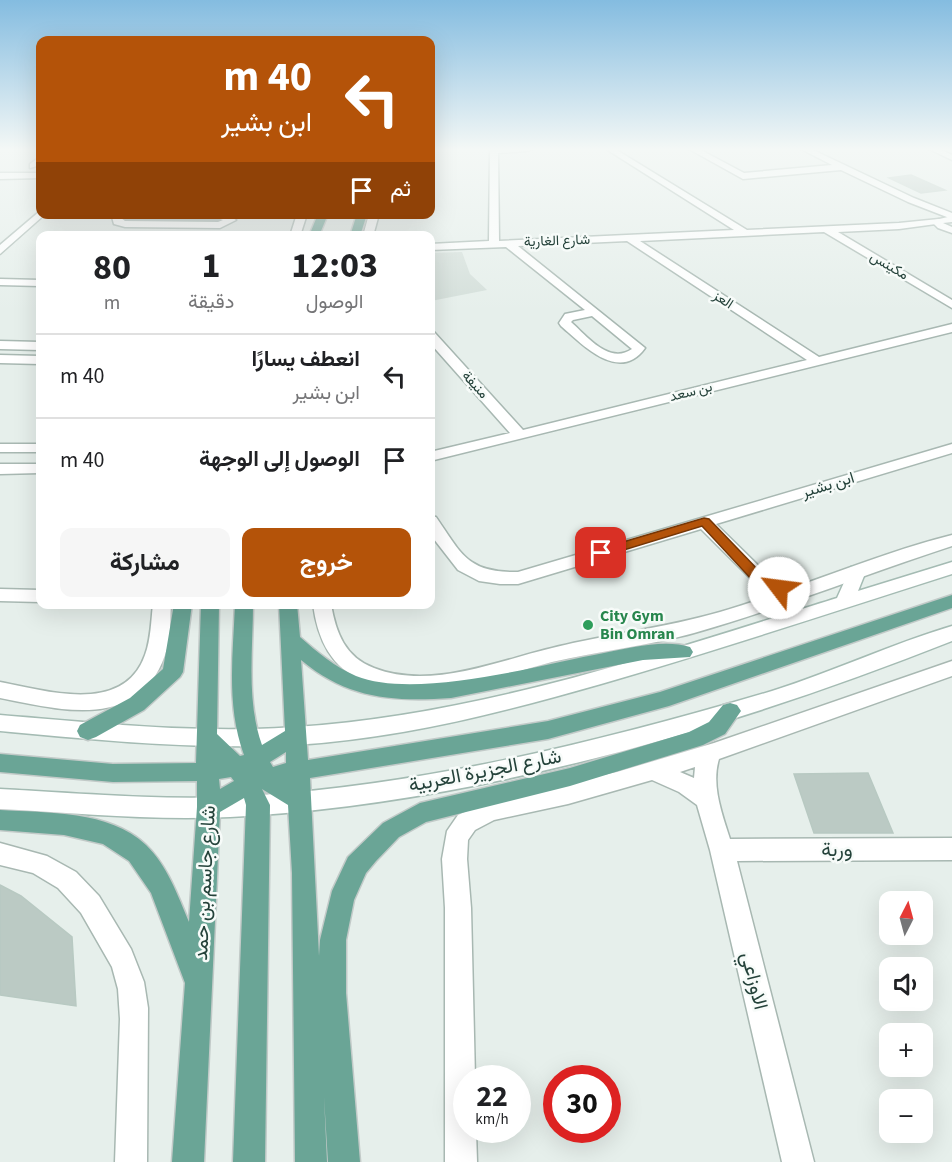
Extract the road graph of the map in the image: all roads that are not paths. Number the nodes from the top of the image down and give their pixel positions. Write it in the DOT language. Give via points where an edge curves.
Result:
graph roads {
  1 [pos="494,203"];
  2 [pos="697,203"];
  3 [pos="915,203"];
  4 [pos="917,203"];
  5 [pos="36,218"];
  6 [pos="117,219"];
  7 [pos="228,219"];
  8 [pos="938,220"];
  9 [pos="951,223"];
  10 [pos="899,226"];
  11 [pos="826,229"];
  12 [pos="745,233"];
  13 [pos="629,238"];
  14 [pos="508,243"];
  15 [pos="494,244"];
  16 [pos="435,247"];
  17 [pos="0,251"];
  18 [pos="0,282"];
  19 [pos="36,283"];
  20 [pos="952,304"];
  21 [pos="593,312"];
  22 [pos="952,328"];
  23 [pos="435,341"];
  24 [pos="0,345"];
  25 [pos="36,346"];
  26 [pos="0,359"];
  27 [pos="36,360"];
  28 [pos="817,361"];
  29 [pos="519,435"];
  30 [pos="0,448"];
  31 [pos="36,448"];
  32 [pos="952,448"];
  33 [pos="435,456"];
  34 [pos="0,469"];
  35 [pos="36,469"];
  36 [pos="704,522"];
  37 [pos="435,528"];
  38 [pos="952,540"];
  39 [pos="952,568"];
  40 [pos="857,571"];
  41 [pos="800,592"];
  42 [pos="0,595"];
  43 [pos="36,596"];
  44 [pos="952,601"];
  45 [pos="844,602"];
  46 [pos="161,609"];
  47 [pos="182,609"];
  48 [pos="210,609"];
  49 [pos="244,609"];
  50 [pos="288,609"];
  51 [pos="322,609"];
  52 [pos="952,633"];
  53 [pos="289,639"];
  54 [pos="683,652"];
  55 [pos="952,668"];
  56 [pos="0,690"];
  57 [pos="730,711"];
  58 [pos="0,723"];
  59 [pos="88,731"];
  60 [pos="295,736"];
  61 [pos="206,738"];
  62 [pos="249,738"];
  63 [pos="711,751"];
  64 [pos="0,764"];
  65 [pos="298,770"];
  66 [pos="652,770"];
  67 [pos="208,772"];
  68 [pos="254,778"];
  69 [pos="0,799"];
  70 [pos="300,800"];
  71 [pos="707,800"];
  72 [pos="209,807"];
  73 [pos="0,820"];
  74 [pos="952,849"];
  75 [pos="722,850"];
  76 [pos="0,854"];
  77 [pos="200,986"];
  78 [pos="131,1162"];
  79 [pos="188,1162"];
  80 [pos="249,1162"];
  81 [pos="311,1162"];
  82 [pos="344,1162"];
  83 [pos="461,1162"];
  84 [pos="798,1162"];
  1 -- 15 [label="street"];
  2 -- 12 [label="street"];
  3 -- 8 [label="street"];
  4 -- 9 [label="street"];
  5 -- 17 [label="street"];
  6 -- 7 [label="street" via="124,224 220,225"];
  8 -- 9 [label="street, شارع الغارية"];
  8 -- 10 [label="street, شارع الغارية"];
  9 -- 10 [label="street, شارع الغارية"];
  10 -- 11 [label="street, شارع الغارية"];
  11 -- 12 [label="street, شارع الغارية"];
  11 -- 20 [label="street, مكينس"];
  12 -- 13 [label="street, شارع الغارية"];
  13 -- 14 [label="street, شارع الغارية"];
  13 -- 28 [label="street, العز"];
  14 -- 15 [label="street, شارع الغارية"];
  14 -- 21 [label="street"];
  15 -- 16 [label="street, شارع الغارية"];
  18 -- 19 [label="street"];
  21 -- 21 [label="street" via="569,317 565,323 604,356 628,357 636,353 639,348"];
  22 -- 28 [label="street, بن سعد"];
  23 -- 29 [label="street, منيفة"];
  24 -- 25 [label="street"];
  26 -- 27 [label="street"];
  28 -- 29 [label="street, بن سعد"];
  29 -- 33 [label="street, بن سعد"];
  30 -- 31 [label="street"];
  32 -- 36 [label="street, ابن بشير"];
  34 -- 35 [label="street"];
  36 -- 37 [label="street, ابن بشير" via="518,578 502,579 472,573 461,566"];
  36 -- 41 [label="street" via="766,584"];
  38 -- 40 [label="street"];
  39 -- 45 [label="street"];
  40 -- 41 [label="street"];
  40 -- 45 [label="street"];
  41 -- 51 [label="street" via="691,627 458,677 415,682 398,682 354,667 335,650 324,626"];
  42 -- 43 [label="street"];
  44 -- 65 [label="main road" via="662,700 548,730"];
  45 -- 54 [label="street"];
  46 -- 56 [label="street" via="156,654 145,677 125,694 95,703"];
  47 -- 59 [label="main road" via="173,672 137,704"];
  48 -- 61 [label="main road, شارع جاسم بن حمد"];
  49 -- 62 [label="main road" via="243,702"];
  50 -- 53 [label="main road"];
  52 -- 57 [label="street, شارع الجزيرة العربية"];
  53 -- 54 [label="main road" via="350,682 394,692 420,693 644,653"];
  53 -- 60 [label="main road"];
  54 -- 60 [label="street" via="484,708 406,723"];
  55 -- 63 [label="street"];
  57 -- 70 [label="street, شارع الجزيرة العربية" via="654,734 490,773"];
  57 -- 82 [label="main road" via="717,728 695,739 570,777 420,813 391,830 357,865 341,898 333,940 332,993"];
  58 -- 59 [label="street"];
  59 -- 61 [label="street"];
  60 -- 62 [label="street"];
  60 -- 65 [label="main road"];
  60 -- 68 [label="main road"];
  61 -- 62 [label="street"];
  61 -- 67 [label="main road, شارع جاسم بن حمد"];
  61 -- 68 [label="main road"];
  62 -- 68 [label="main road"];
  63 -- 66 [label="street"];
  63 -- 71 [label="street, الاوزاعي" via="704,775"];
  64 -- 67 [label="main road" via="112,773"];
  65 -- 68 [label="main road"];
  65 -- 70 [label="main road"];
  66 -- 71 [label="street" via="687,785"];
  66 -- 83 [label="street" via="568,795 494,810 472,818 460,829 454,851"];
  67 -- 68 [label="main road"];
  67 -- 72 [label="main road, شارع جاسم بن حمد"];
  68 -- 70 [label="street, شارع الجزيرة العربية"];
  68 -- 72 [label="street, شارع الجزيرة العربية"];
  68 -- 80 [label="main road"];
  69 -- 72 [label="street, شارع الجزيرة العربية"];
  70 -- 81 [label="main road"];
  71 -- 75 [label="street, الاوزاعي"];
  72 -- 77 [label="main road, شارع جاسم بن حمد"];
  73 -- 77 [label="main road" via="90,830 125,843 146,865 172,911"];
  74 -- 75 [label="street, وربة"];
  75 -- 84 [label="street, الاوزاعي"];
  76 -- 78 [label="street" via="49,868 80,889 119,953 133,995"];
  77 -- 79 [label="main road, شارع جاسم بن حمد"];
}
